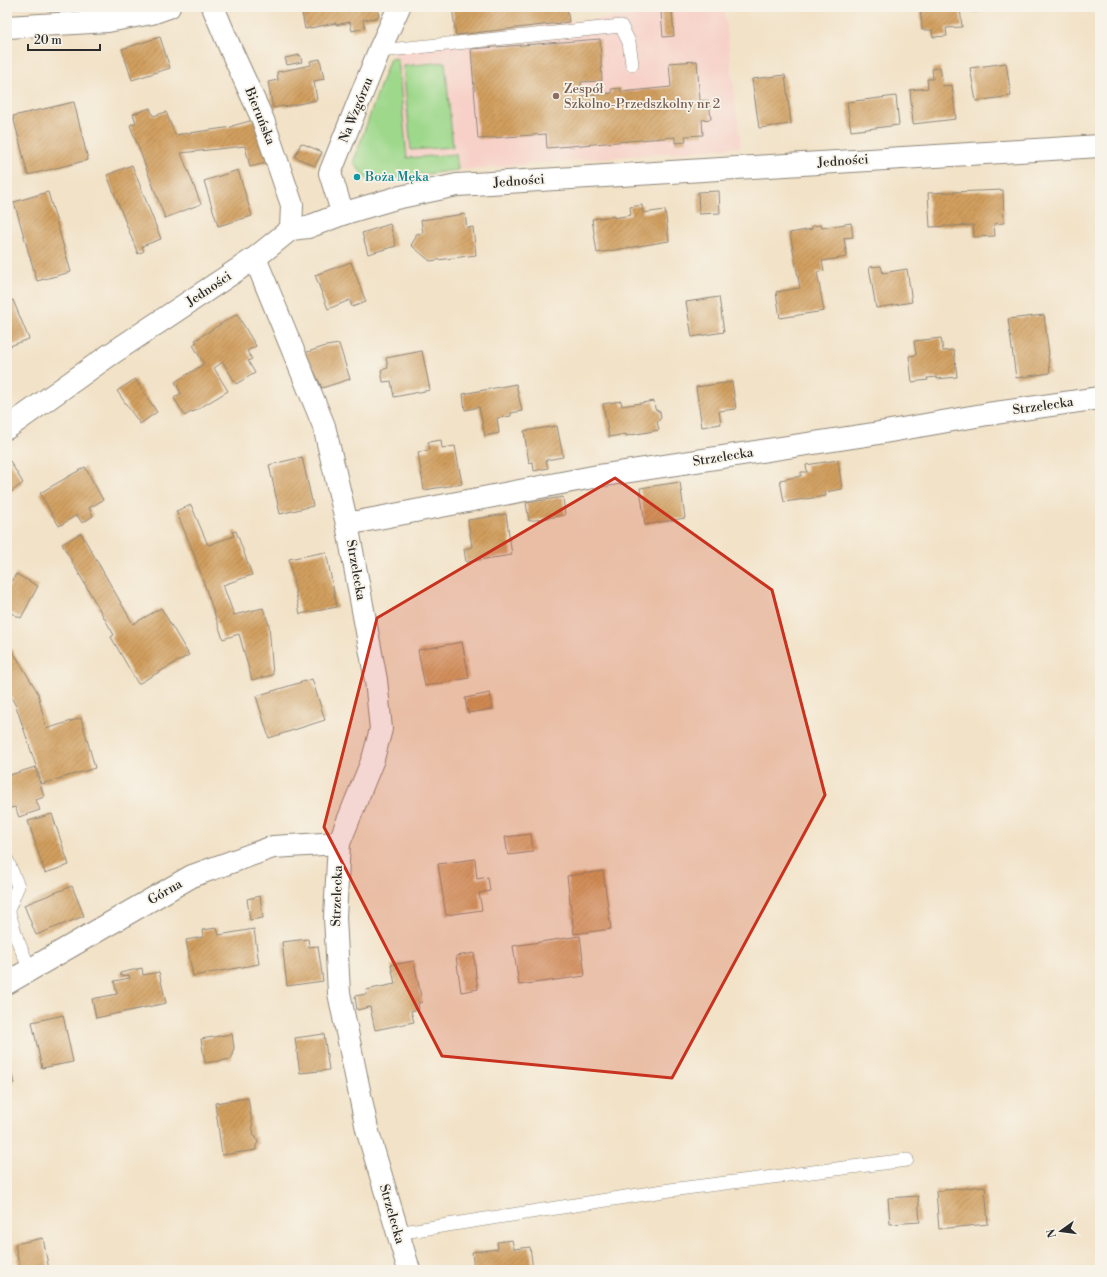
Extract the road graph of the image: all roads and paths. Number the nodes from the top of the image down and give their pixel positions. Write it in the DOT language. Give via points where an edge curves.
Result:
graph roads {
  1 [pos="169,7"];
  2 [pos="213,7"];
  3 [pos="399,7"];
  4 [pos="7,27"];
  5 [pos="379,51"];
  6 [pos="632,64"];
  7 [pos="1100,146"];
  8 [pos="346,213"];
  9 [pos="291,229"];
  10 [pos="255,258"];
  11 [pos="1100,398"];
  12 [pos="7,428"];
  13 [pos="347,524"];
  14 [pos="339,843"];
  15 [pos="7,860"];
  16 [pos="30,970"];
  17 [pos="7,984"];
  18 [pos="907,1160"];
  19 [pos="398,1233"];
  20 [pos="408,1270"];
  1 -- 4 [label="street" via="152,13 108,21"];
  2 -- 9 [label="street, Bieruńska" via="263,120 292,205"];
  3 -- 5 [label="street, Na Wzgórzu"];
  5 -- 6 [label="lane" via="621,26 629,42"];
  5 -- 8 [label="street, Na Wzgórzu" via="330,173 339,202"];
  7 -- 8 [label="street, Jedności" via="457,185 396,198"];
  8 -- 9 [label="street, Jedności" via="308,227"];
  9 -- 10 [label="street, Jedności"];
  10 -- 12 [label="street, Jedności" via="108,356"];
  10 -- 13 [label="street, Strzelecka" via="324,426"];
  11 -- 13 [label="street, Strzelecka" via="598,476"];
  13 -- 14 [label="street, Strzelecka" via="376,680 380,729 373,760"];
  14 -- 16 [label="street, Górna" via="273,847 192,876"];
  14 -- 19 [label="street, Strzelecka" via="335,916 339,992 367,1129"];
  15 -- 16 [label="lane" via="18,886 8,910"];
  16 -- 17 [label="street, Górna"];
  18 -- 19 [label="lane" via="670,1190"];
  19 -- 20 [label="street, Strzelecka"];
}
